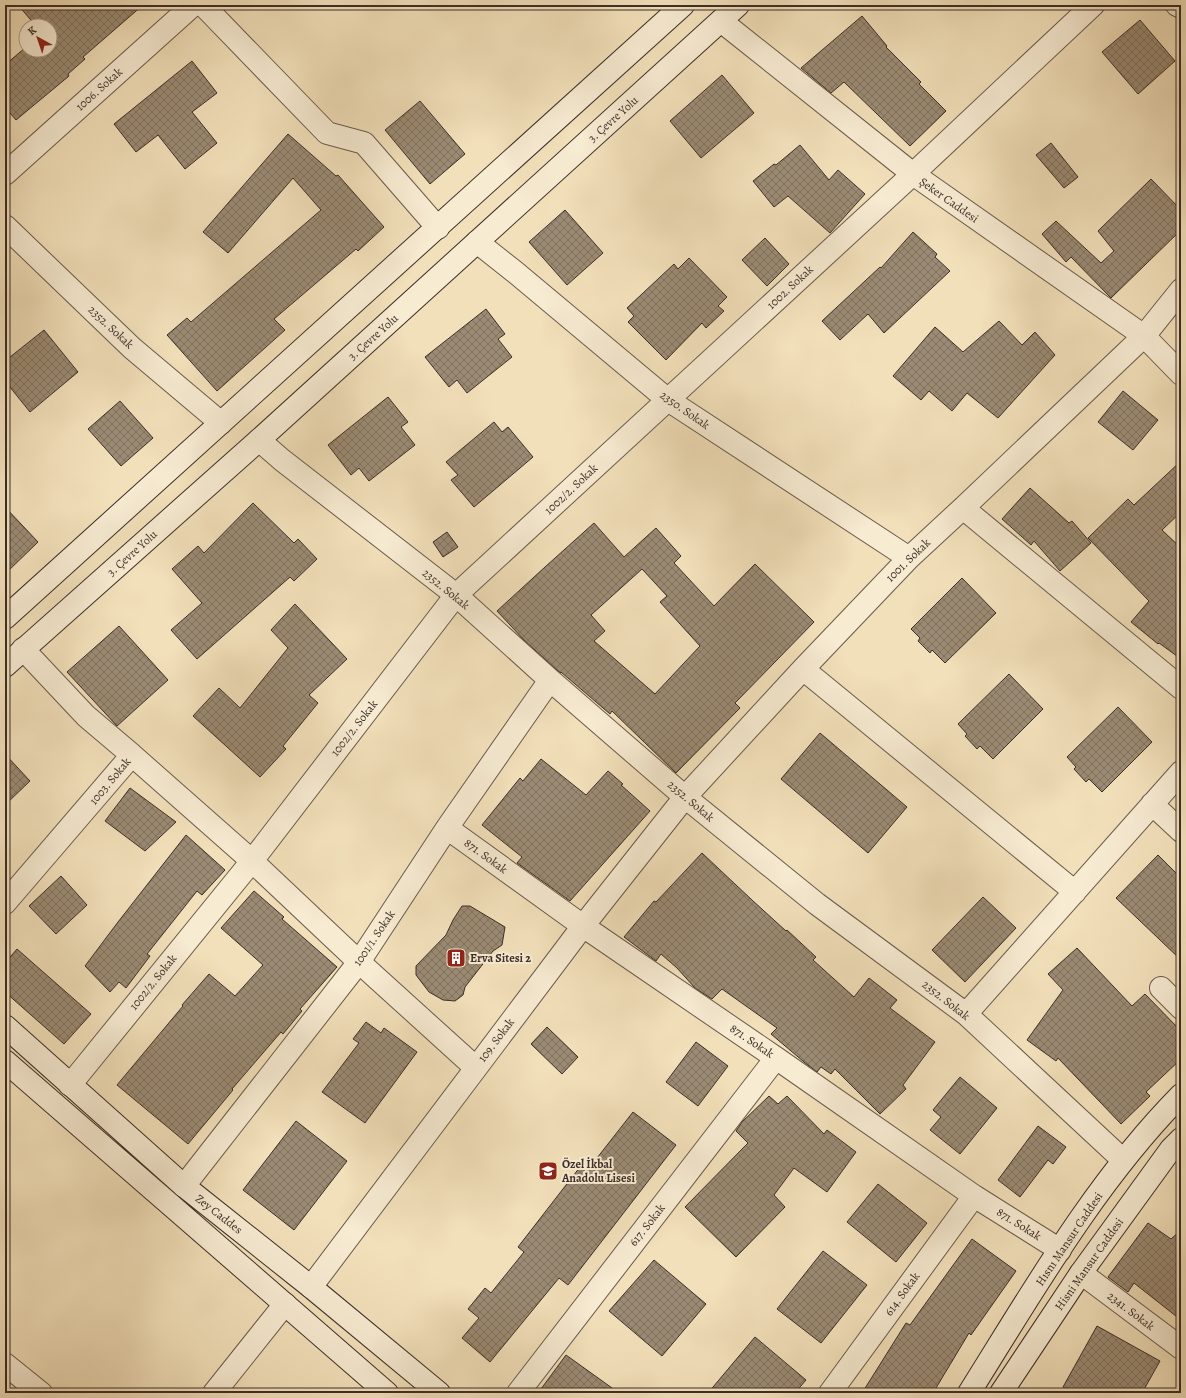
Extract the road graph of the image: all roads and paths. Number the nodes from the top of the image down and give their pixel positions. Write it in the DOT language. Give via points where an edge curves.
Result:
graph roads {
  1 [pos="193,5"];
  2 [pos="203,5"];
  3 [pos="683,5"];
  4 [pos="738,5"];
  5 [pos="1093,5"];
  6 [pos="1177,5"];
  7 [pos="1181,7"];
  8 [pos="720,21"];
  9 [pos="5,174"];
  10 [pos="913,174"];
  11 [pos="5,226"];
  12 [pos="438,228"];
  13 [pos="477,242"];
  14 [pos="1181,290"];
  15 [pos="1144,336"];
  16 [pos="1181,374"];
  17 [pos="668,400"];
  18 [pos="221,422"];
  19 [pos="259,440"];
  20 [pos="963,508"];
  21 [pos="909,558"];
  22 [pos="456,595"];
  23 [pos="7,611"];
  24 [pos="23,649"];
  25 [pos="5,666"];
  26 [pos="803,669"];
  27 [pos="550,680"];
  28 [pos="1181,688"];
  29 [pos="132,755"];
  30 [pos="1181,772"];
  31 [pos="685,797"];
  32 [pos="1152,804"];
  33 [pos="447,828"];
  34 [pos="1181,831"];
  35 [pos="252,861"];
  36 [pos="1075,892"];
  37 [pos="5,903"];
  38 [pos="583,926"];
  39 [pos="359,962"];
  40 [pos="1161,988"];
  41 [pos="1181,1008"];
  42 [pos="966,1014"];
  43 [pos="5,1026"];
  44 [pos="776,1058"];
  45 [pos="5,1060"];
  46 [pos="476,1068"];
  47 [pos="70,1085"];
  48 [pos="1181,1095"];
  49 [pos="1178,1148"];
  50 [pos="1123,1160"];
  51 [pos="184,1186"];
  52 [pos="974,1196"];
  53 [pos="1060,1250"];
  54 [pos="1081,1274"];
  55 [pos="311,1287"];
  56 [pos="285,1304"];
  57 [pos="1181,1348"];
  58 [pos="5,1364"];
  59 [pos="41,1393"];
  60 [pos="214,1393"];
  61 [pos="387,1393"];
  62 [pos="439,1393"];
  63 [pos="518,1393"];
  64 [pos="830,1393"];
  65 [pos="969,1393"];
  66 [pos="1002,1393"];
  1 -- 9 [label="street, 1006. Sokak"];
  2 -- 12 [label="street" via="327,133 364,143"];
  3 -- 12 [label="street"];
  4 -- 8 [label="street, 3. Çevre Yolu"];
  5 -- 10 [label="street, 1002. Sokak"];
  6 -- 7 [label="street"];
  8 -- 10 [label="street, Şeker Caddesi"];
  8 -- 13 [label="street, 3. Çevre Yolu"];
  10 -- 15 [label="street, Şeker Caddesi"];
  10 -- 17 [label="street, 1002. Sokak"];
  11 -- 18 [label="street, 2352. Sokak" via="132,348"];
  12 -- 18 [label="street"];
  13 -- 17 [label="street, 2350. Sokak"];
  13 -- 19 [label="street, 3. Çevre Yolu"];
  14 -- 15 [label="street, 1001. Sokak"];
  15 -- 16 [label="street, Şeker Caddesi"];
  15 -- 20 [label="street, 1001. Sokak"];
  17 -- 21 [label="street, 2350. Sokak"];
  17 -- 22 [label="street, 1002/2. Sokak"];
  18 -- 23 [label="street"];
  19 -- 22 [label="street, 2352. Sokak"];
  19 -- 24 [label="street, 3. Çevre Yolu"];
  20 -- 21 [label="street, 1001. Sokak"];
  20 -- 28 [label="street"];
  21 -- 26 [label="street, 1001. Sokak"];
  22 -- 27 [label="street, 2352. Sokak"];
  22 -- 35 [label="street, 1002/2. Sokak"];
  24 -- 25 [label="street, 3. Çevre Yolu"];
  24 -- 29 [label="street, 1003. Sokak" via="86,716"];
  26 -- 31 [label="street, 1001. Sokak"];
  26 -- 36 [label="street"];
  27 -- 31 [label="street, 2352. Sokak"];
  27 -- 33 [label="street, 1001/1. Sokak"];
  29 -- 35 [label="street"];
  29 -- 37 [label="street, 1003. Sokak"];
  30 -- 32 [label="street"];
  31 -- 38 [label="street, 109. Sokak"];
  31 -- 42 [label="street, 2352. Sokak" via="818,904"];
  32 -- 34 [label="street"];
  32 -- 36 [label="street"];
  33 -- 38 [label="street, 871. Sokak"];
  33 -- 39 [label="street, 1001/1. Sokak"];
  35 -- 39 [label="street"];
  35 -- 47 [label="street, 1002/2. Sokak"];
  36 -- 42 [label="street"];
  38 -- 44 [label="street, 871. Sokak"];
  38 -- 46 [label="street, 109. Sokak"];
  39 -- 46 [label="street"];
  39 -- 51 [label="street, 1001/1. Sokak"];
  40 -- 41 [label="street"];
  42 -- 50 [label="street, 2352. Sokak"];
  43 -- 47 [label="street, Zey Caddes"];
  44 -- 52 [label="street, 871. Sokak"];
  44 -- 63 [label="street, 617. Sokak"];
  45 -- 56 [label="street, Zey Caddes"];
  46 -- 55 [label="street, 109. Sokak"];
  47 -- 51 [label="street, Zey Caddes"];
  48 -- 50 [label="street, Hısnı Mansur Caddesi"];
  49 -- 54 [label="street, Hisni Mansur Caddesi"];
  50 -- 53 [label="street, Hısnı Mansur Caddesi"];
  51 -- 55 [label="street, Zey Caddes"];
  52 -- 53 [label="street, 871. Sokak"];
  52 -- 64 [label="street, 614. Sokak"];
  53 -- 65 [label="street, Hısnı Mansur Caddesi"];
  54 -- 57 [label="street, 2341. Sokak"];
  54 -- 66 [label="street, Hisni Mansur Caddesi"];
  55 -- 62 [label="street, Zey Caddes"];
  56 -- 60 [label="street"];
  56 -- 61 [label="street, Zey Caddes"];
  58 -- 59 [label="street"];
}
